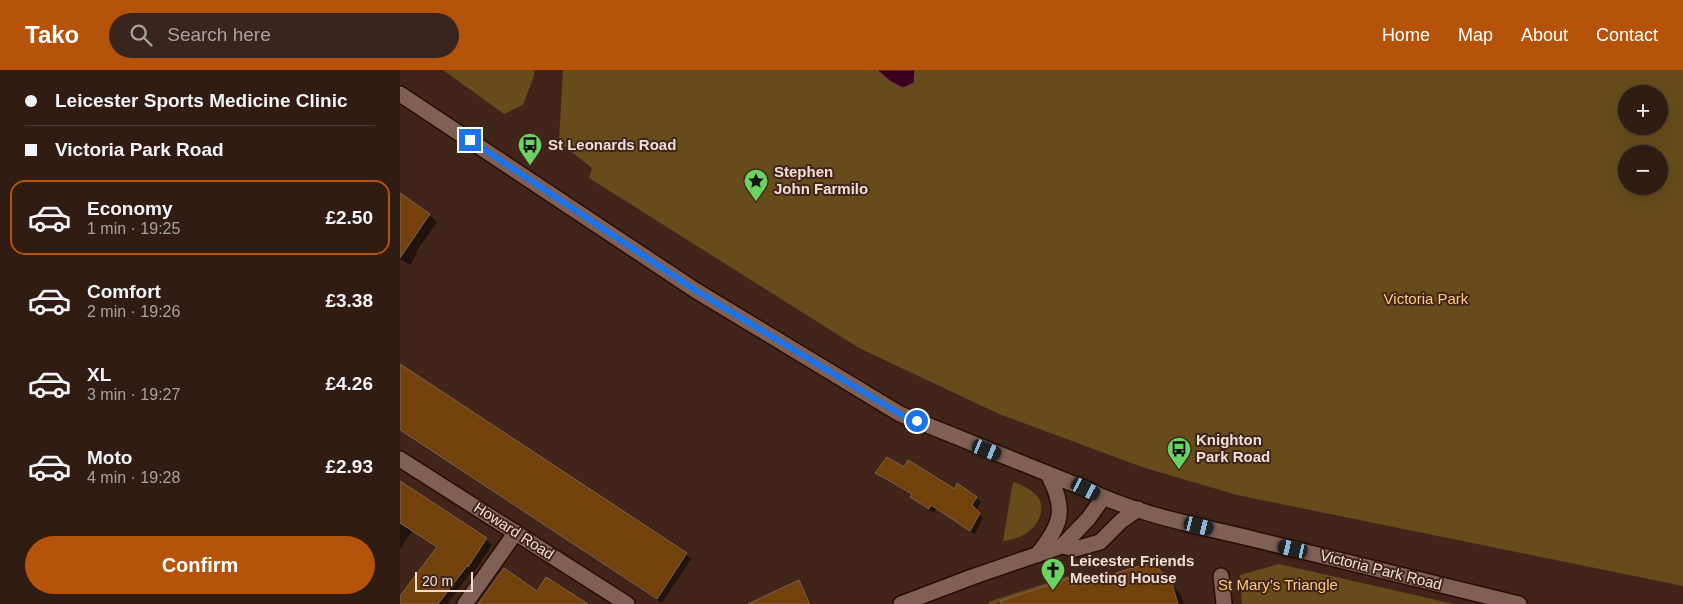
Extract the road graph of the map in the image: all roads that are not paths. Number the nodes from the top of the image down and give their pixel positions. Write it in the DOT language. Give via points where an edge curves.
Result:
graph roads {
  1 [pos="400,94"];
  2 [pos="400,459"];
  3 [pos="1049,476"];
  4 [pos="1102,498"];
  5 [pos="1138,509"];
  6 [pos="516,532"];
  7 [pos="1062,546"];
  8 [pos="1037,555"];
  9 [pos="1221,576"];
  10 [pos="465,604"];
  11 [pos="627,604"];
  12 [pos="901,604"];
  13 [pos="1224,604"];
  14 [pos="1519,604"];
  1 -- 3 [label="main road, Victoria Park Road" via="695,290 900,414"];
  2 -- 6 [label="main road, Howard Road"];
  3 -- 4 [label="main road, Victoria Park Road"];
  3 -- 8 [label="main road" via="1059,498 1059,518 1052,536"];
  4 -- 5 [label="main road, Victoria Park Road"];
  4 -- 7 [label="main road" via="1088,519"];
  5 -- 7 [label="main road" via="1100,542 1075,549"];
  5 -- 14 [label="main road, Victoria Park Road"];
  6 -- 10 [label="main road"];
  6 -- 11 [label="main road, Howard Road"];
  7 -- 8 [label="main road"];
  8 -- 12 [label="main road"];
  9 -- 13 [label="main road"];
}
